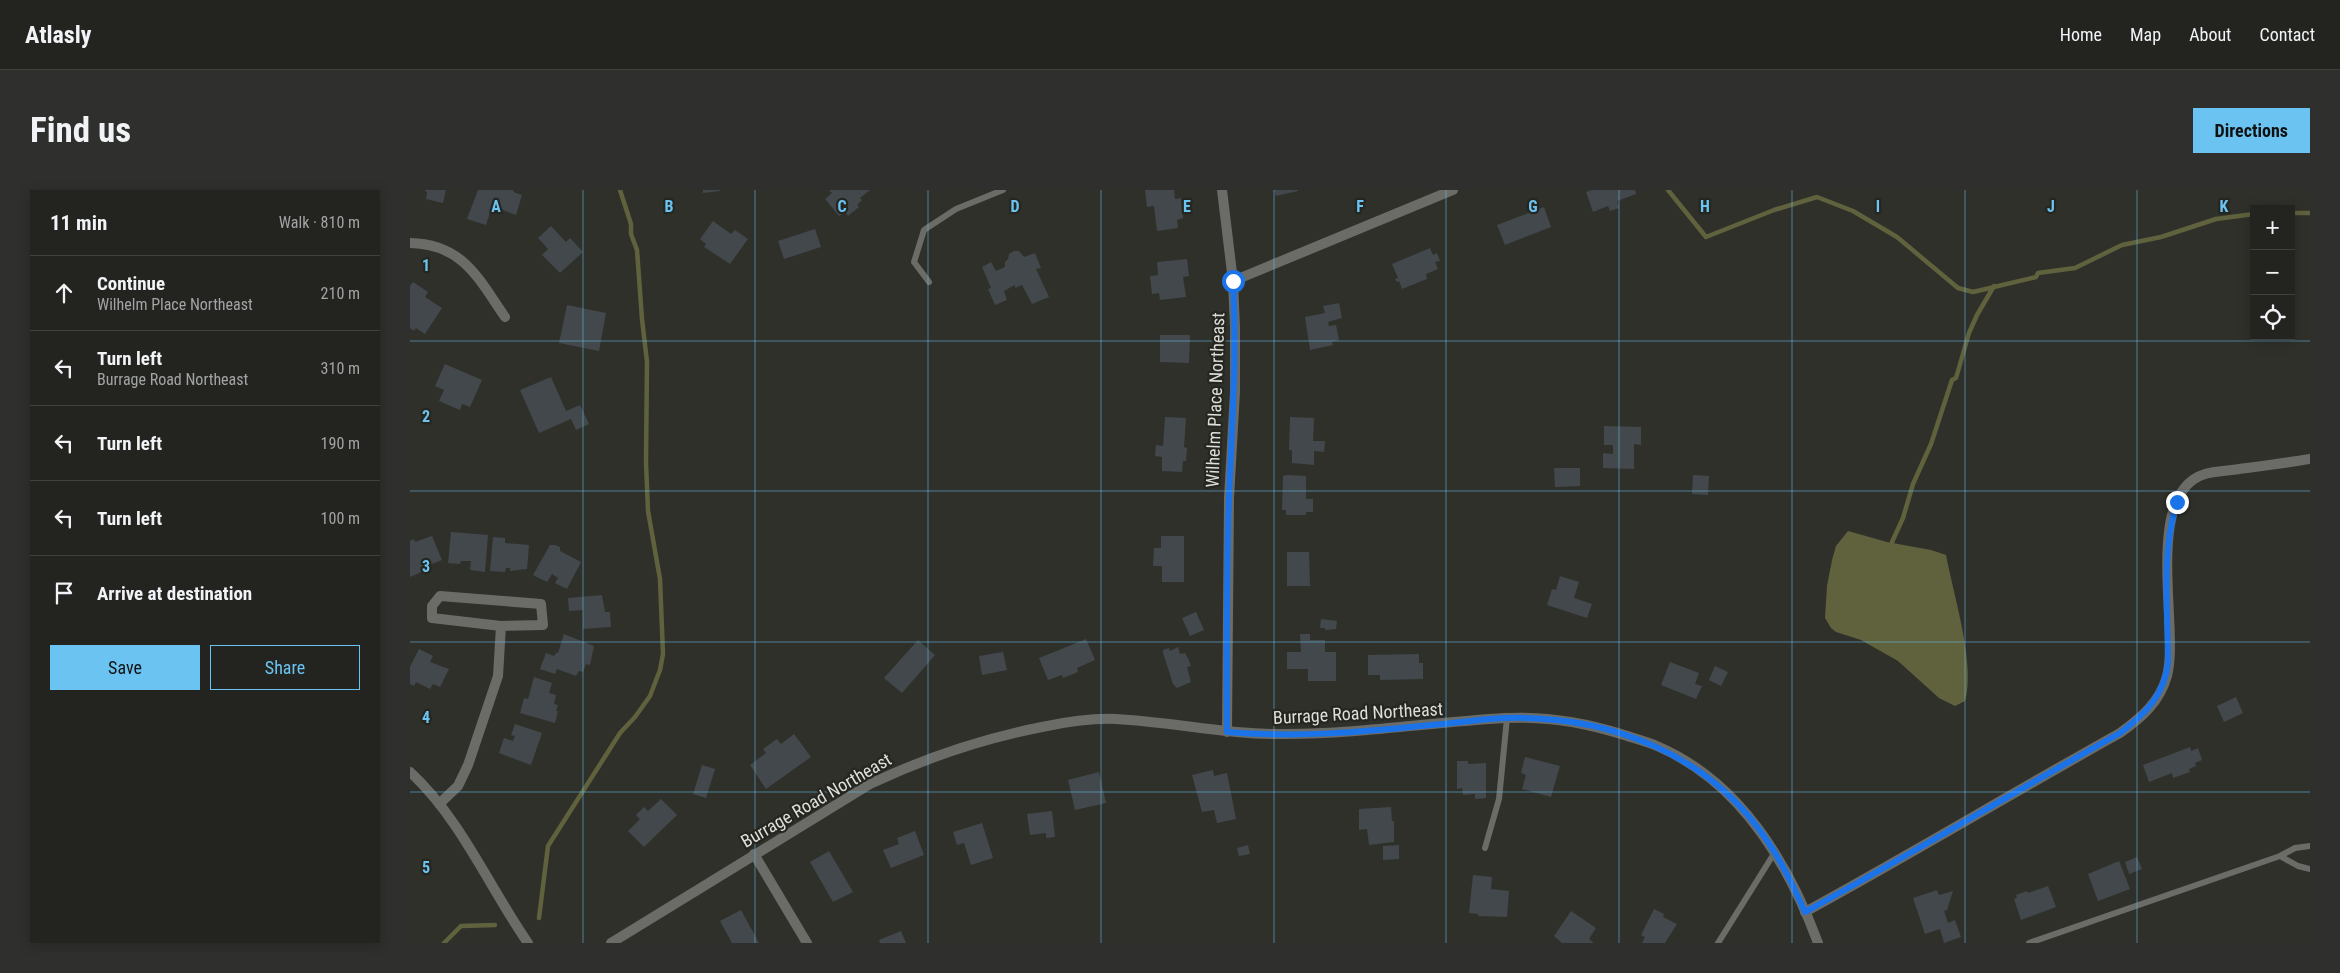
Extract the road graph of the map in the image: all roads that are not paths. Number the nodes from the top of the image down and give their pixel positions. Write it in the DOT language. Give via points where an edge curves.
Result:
graph roads {
  1 [pos="1003,190"];
  2 [pos="1222,190"];
  3 [pos="1453,190"];
  4 [pos="410,243"];
  5 [pos="1233,281"];
  6 [pos="928,282"];
  7 [pos="504,318"];
  8 [pos="2310,459"];
  9 [pos="501,626"];
  10 [pos="1507,718"];
  11 [pos="1227,732"];
  12 [pos="410,772"];
  13 [pos="439,804"];
  14 [pos="2310,846"];
  15 [pos="1486,848"];
  16 [pos="1774,852"];
  17 [pos="754,854"];
  18 [pos="2280,856"];
  19 [pos="2310,869"];
  20 [pos="1805,912"];
  21 [pos="528,943"];
  22 [pos="611,943"];
  23 [pos="807,943"];
  24 [pos="1718,943"];
  25 [pos="1818,943"];
  26 [pos="2029,943"];
  1 -- 6 [label="lane" via="956,209 924,230 914,262"];
  2 -- 5 [label="street, Wilhelm Place Northeast"];
  3 -- 5 [label="street"];
  4 -- 7 [label="street" via="440,246 463,260 476,274"];
  5 -- 11 [label="street, Wilhelm Place Northeast" via="1236,327 1229,498"];
  8 -- 20 [label="street" via="2204,474 2183,488 2170,523 2167,545 2167,676 2155,701 2140,718 2120,733"];
  9 -- 9 [label="street" via="543,625 541,604 440,596 432,606 432,618"];
  9 -- 13 [label="street" via="498,676 468,765 458,786"];
  10 -- 11 [label="street, Burrage Road Northeast" via="1327,734"];
  10 -- 15 [label="lane" via="1499,799"];
  10 -- 16 [label="street, Burrage Road Northeast" via="1580,722 1657,746 1696,767 1729,794"];
  11 -- 17 [label="street, Burrage Road Northeast" via="1168,723 1096,719 1018,732 913,764 870,784"];
  12 -- 13 [label="street"];
  13 -- 21 [label="street"];
  14 -- 18 [label="lane" via="2295,848"];
  16 -- 20 [label="street, Burrage Road Northeast"];
  16 -- 24 [label="lane"];
  17 -- 22 [label="street, Burrage Road Northeast"];
  17 -- 23 [label="street"];
  18 -- 19 [label="lane"];
  18 -- 26 [label="lane"];
  20 -- 25 [label="street, Burrage Road Northeast"];
}
